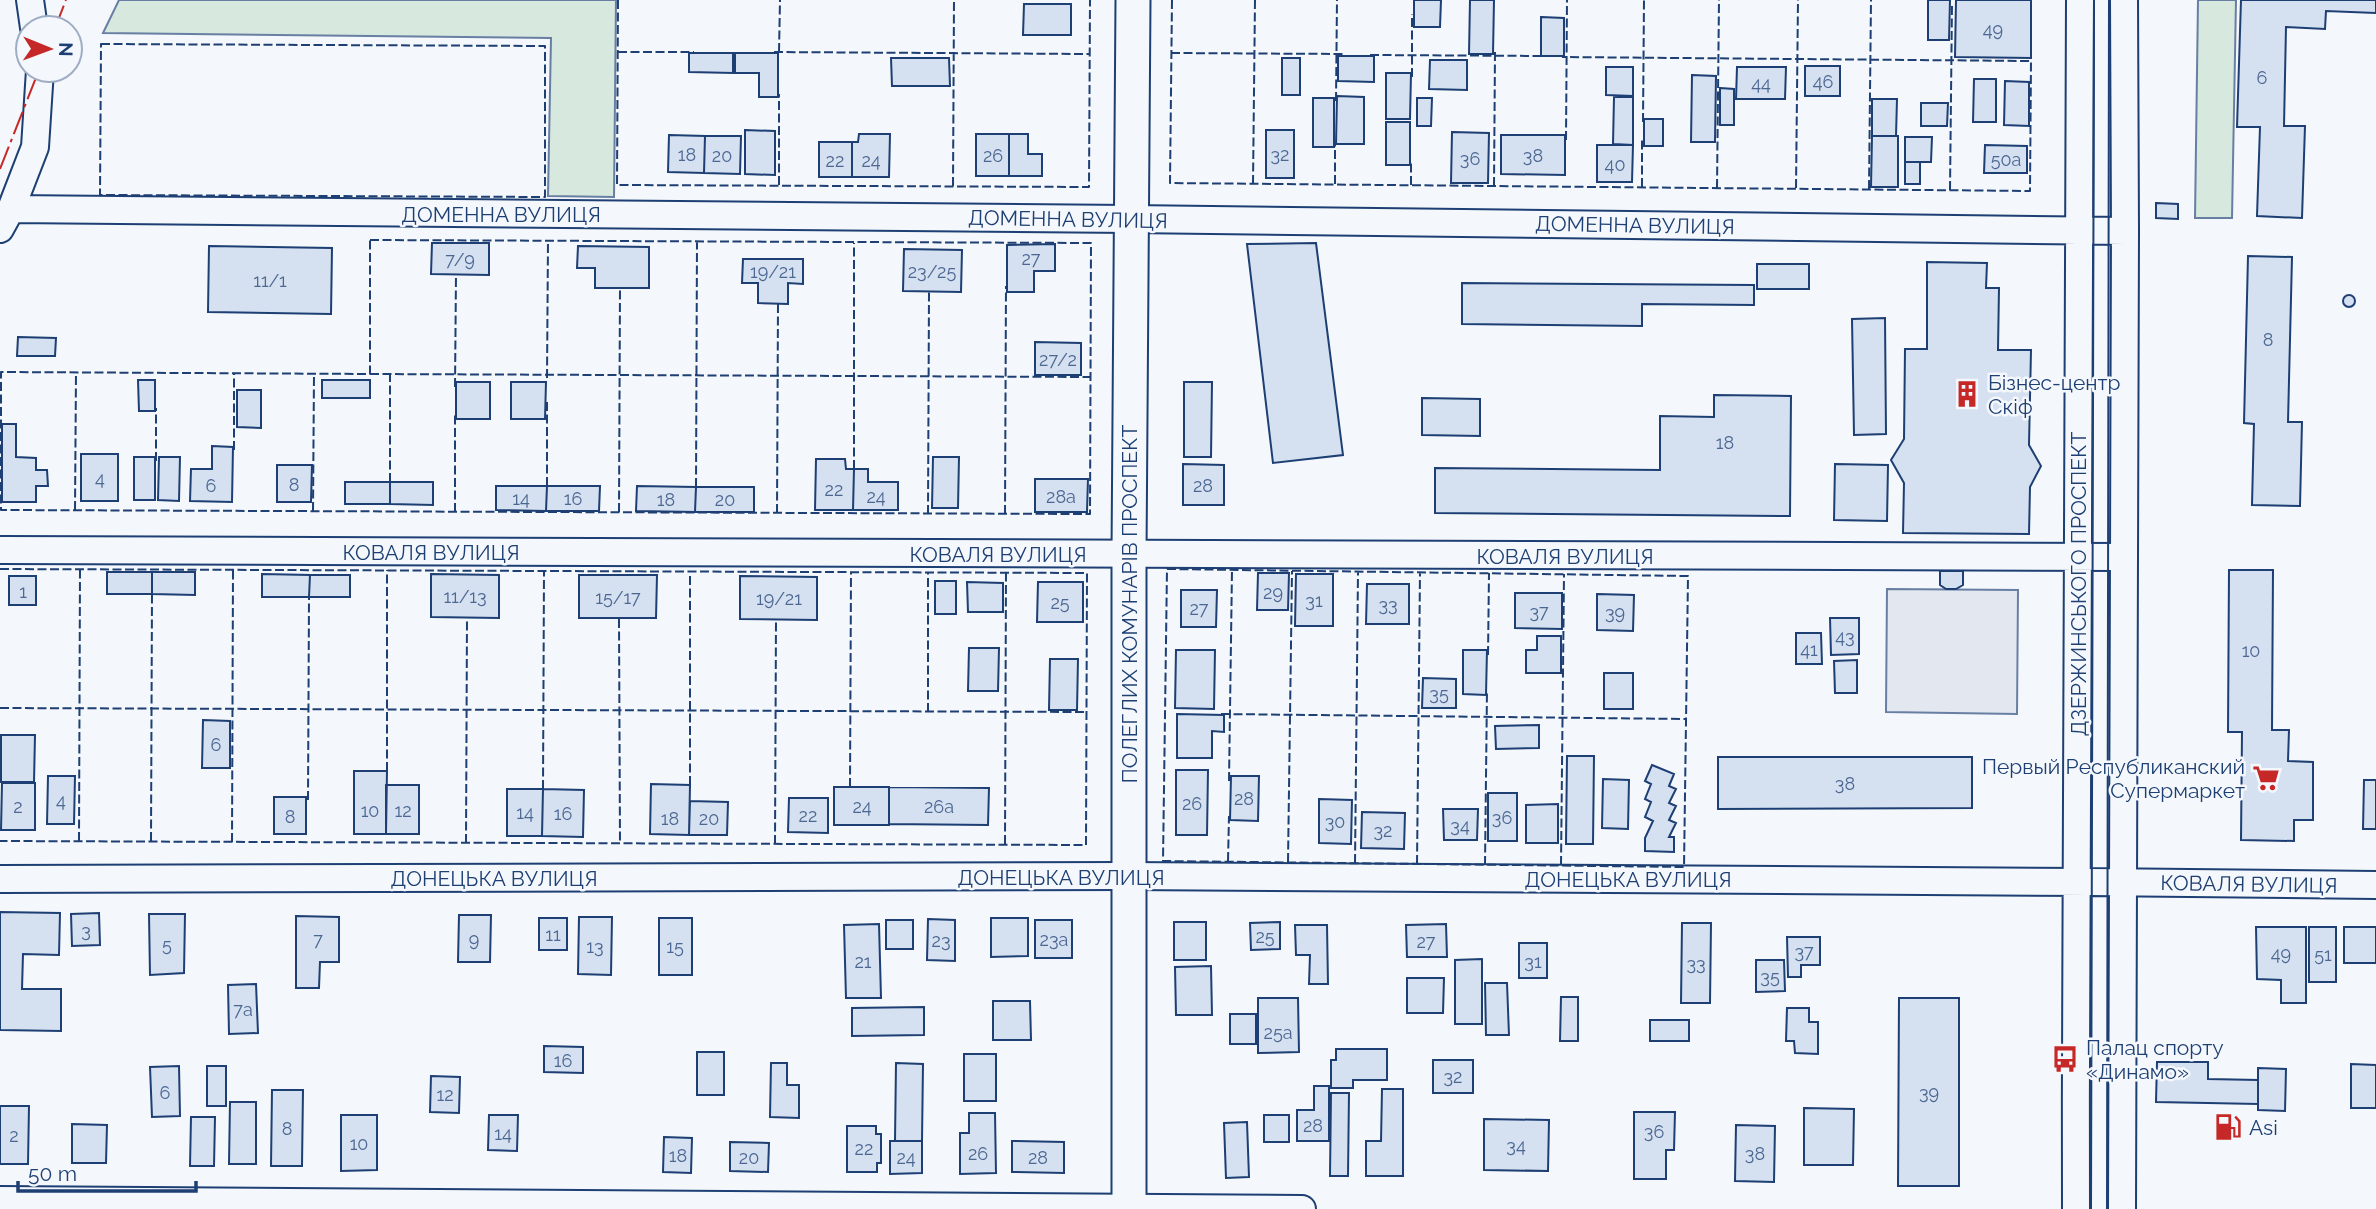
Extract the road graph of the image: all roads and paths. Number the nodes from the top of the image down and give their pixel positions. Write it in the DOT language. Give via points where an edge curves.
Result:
graph roads {
  1 [pos="1133,0"];
  2 [pos="2080,0"];
  3 [pos="2124,0"];
  4 [pos="39,84"];
  5 [pos="6,219"];
  6 [pos="1130,219"];
  7 [pos="2080,231"];
  8 [pos="2125,231"];
  9 [pos="0,550"];
  10 [pos="1129,555"];
  11 [pos="2079,557"];
  12 [pos="2123,557"];
  13 [pos="1128,876"];
  14 [pos="0,879"];
  15 [pos="2075,881"];
  16 [pos="2122,882"];
  17 [pos="2376,885"];
  18 [pos="0,1200"];
  19 [pos="1129,1208"];
  20 [pos="1302,1209"];
  21 [pos="2076,1209"];
  22 [pos="2122,1209"];
  1 -- 6 [label="main road, ПОЛЕГЛИХ КОМУНАРІВ ПРОСПЕКТ"];
  2 -- 7 [label="street, ДЗЕРЖИНСЬКОГО ПРОСПЕКТ"];
  3 -- 8 [label="street"];
  4 -- 5 [label="street" via="35,147"];
  5 -- 6 [label="street, ДОМЕННА ВУЛИЦЯ"];
  6 -- 7 [label="street, ДОМЕННА ВУЛИЦЯ"];
  6 -- 10 [label="main road, ПОЛЕГЛИХ КОМУНАРІВ ПРОСПЕКТ"];
  7 -- 8 [label="street, ДОМЕННА ВУЛИЦЯ"];
  7 -- 11 [label="street, ДЗЕРЖИНСЬКОГО ПРОСПЕКТ"];
  8 -- 12 [label="street"];
  9 -- 10 [label="street, КОВАЛЯ ВУЛИЦЯ"];
  10 -- 11 [label="street, КОВАЛЯ ВУЛИЦЯ"];
  10 -- 13 [label="main road, ПОЛЕГЛИХ КОМУНАРІВ ПРОСПЕКТ"];
  11 -- 12 [label="street, КОВАЛЯ ВУЛИЦЯ"];
  11 -- 15 [label="street, ДЗЕРЖИНСЬКОГО ПРОСПЕКТ"];
  12 -- 16 [label="street"];
  13 -- 14 [label="street, ДОНЕЦЬКА ВУЛИЦЯ"];
  13 -- 15 [label="street, ДОНЕЦЬКА ВУЛИЦЯ"];
  13 -- 19 [label="main road, ПОЛЕГЛИХ КОМУНАРІВ ПРОСПЕКТ"];
  15 -- 16 [label="street, ДОНЕЦЬКА ВУЛИЦЯ"];
  15 -- 21 [label="street, ДЗЕРЖИНСЬКОГО ПРОСПЕКТ"];
  16 -- 17 [label="street, КОВАЛЯ ВУЛИЦЯ"];
  16 -- 22 [label="street"];
  18 -- 19 [label="street"];
  19 -- 20 [label="street"];
}
